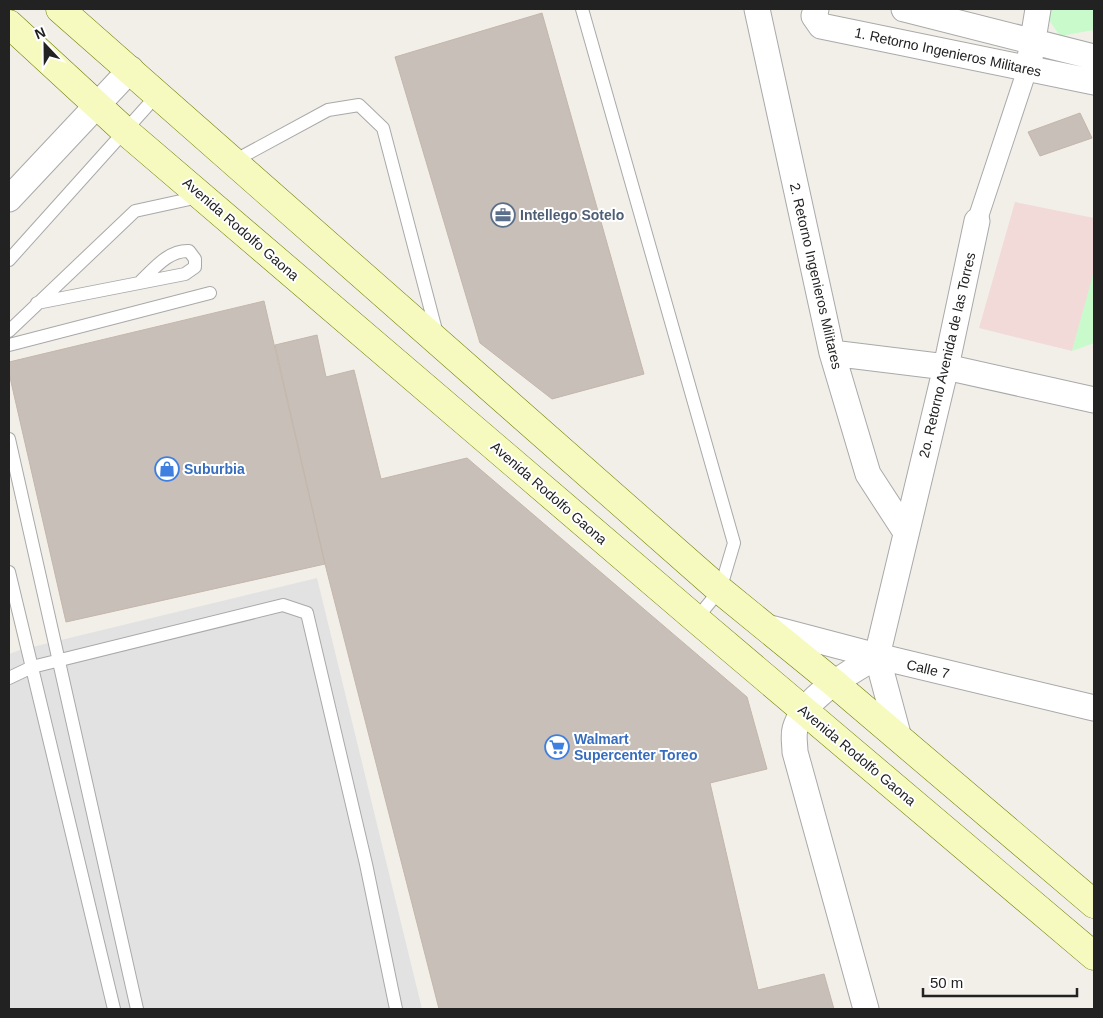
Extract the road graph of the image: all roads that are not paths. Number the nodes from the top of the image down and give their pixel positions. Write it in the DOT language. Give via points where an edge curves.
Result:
graph roads {
  1 [pos="60,9"];
  2 [pos="582,9"];
  3 [pos="757,9"];
  4 [pos="816,9"];
  5 [pos="904,9"];
  6 [pos="1038,9"];
  7 [pos="9,24"];
  8 [pos="1034,41"];
  9 [pos="1094,57"];
  10 [pos="1028,68"];
  11 [pos="131,69"];
  12 [pos="1094,82"];
  13 [pos="158,94"];
  14 [pos="97,105"];
  15 [pos="124,130"];
  16 [pos="234,161"];
  17 [pos="202,196"];
  18 [pos="9,199"];
  19 [pos="977,221"];
  20 [pos="9,260"];
  21 [pos="139,283"];
  22 [pos="210,293"];
  23 [pos="37,303"];
  24 [pos="9,330"];
  25 [pos="439,342"];
  26 [pos="9,345"];
  27 [pos="832,353"];
  28 [pos="460,360"];
  29 [pos="946,367"];
  30 [pos="432,393"];
  31 [pos="1094,400"];
  32 [pos="9,439"];
  33 [pos="906,531"];
  34 [pos="9,572"];
  35 [pos="720,590"];
  36 [pos="696,618"];
  37 [pos="764,626"];
  38 [pos="877,656"];
  39 [pos="58,661"];
  40 [pos="32,667"];
  41 [pos="9,678"];
  42 [pos="834,683"];
  43 [pos="1094,708"];
  44 [pos="804,710"];
  45 [pos="899,738"];
  46 [pos="1094,904"];
  47 [pos="1094,956"];
  48 [pos="114,1009"];
  49 [pos="137,1009"];
  50 [pos="396,1009"];
  51 [pos="866,1009"];
  1 -- 11 [label="main road"];
  2 -- 35 [label="lane" via="734,543"];
  3 -- 27 [label="street, 2. Retorno Ingenieros Militares"];
  4 -- 10 [label="street, 1. Retorno Ingenieros Militares" via="814,16 821,26"];
  5 -- 8 [label="street, 1. Retorno Ingenieros Militares"];
  6 -- 8 [label="street, 2o. Retorno Avenida de las Torres"];
  7 -- 14 [label="main road, Avenida Rodolfo Gaona"];
  8 -- 9 [label="street, 1. Retorno Ingenieros Militares"];
  8 -- 10 [label="street, 2o. Retorno Avenida de las Torres"];
  10 -- 12 [label="street, 1. Retorno Ingenieros Militares"];
  10 -- 19 [label="street, 2o. Retorno Avenida de las Torres"];
  11 -- 13 [label="main road"];
  11 -- 14 [label="street"];
  13 -- 15 [label="lane"];
  13 -- 16 [label="main road"];
  14 -- 15 [label="main road, Avenida Rodolfo Gaona"];
  14 -- 18 [label="street"];
  15 -- 17 [label="main road, Avenida Rodolfo Gaona"];
  15 -- 20 [label="lane"];
  16 -- 25 [label="main road"];
  16 -- 25 [label="lane" via="328,110 359,105 383,128"];
  17 -- 23 [label="lane" via="135,210"];
  17 -- 30 [label="main road, Avenida Rodolfo Gaona"];
  19 -- 29 [label="street, 2o. Retorno Avenida de las Torres"];
  21 -- 23 [label="lane"];
  22 -- 26 [label="lane"];
  23 -- 24 [label="lane"];
  25 -- 28 [label="main road"];
  27 -- 29 [label="street"];
  27 -- 33 [label="street, 2. Retorno Ingenieros Militares" via="868,474"];
  28 -- 30 [label="main road"];
  28 -- 35 [label="main road"];
  29 -- 31 [label="street"];
  29 -- 33 [label="street, 2o. Retorno Avenida de las Torres"];
  30 -- 36 [label="main road, Avenida Rodolfo Gaona"];
  32 -- 39 [label="lane"];
  33 -- 38 [label="street, 2o. Retorno Avenida de las Torres"];
  34 -- 40 [label="lane"];
  35 -- 36 [label="lane"];
  35 -- 37 [label="main road"];
  36 -- 44 [label="main road, Avenida Rodolfo Gaona"];
  37 -- 38 [label="street, Calle 7"];
  37 -- 42 [label="main road"];
  38 -- 42 [label="street"];
  38 -- 43 [label="street, Calle 7"];
  38 -- 45 [label="street"];
  39 -- 40 [label="lane"];
  39 -- 49 [label="lane"];
  39 -- 50 [label="lane" via="283,606 307,614 366,864"];
  40 -- 41 [label="lane"];
  40 -- 48 [label="lane"];
  42 -- 44 [label="street"];
  42 -- 45 [label="main road"];
  44 -- 47 [label="main road, Avenida Rodolfo Gaona"];
  44 -- 51 [label="street" via="794,730 795,752"];
  45 -- 46 [label="main road"];
}
